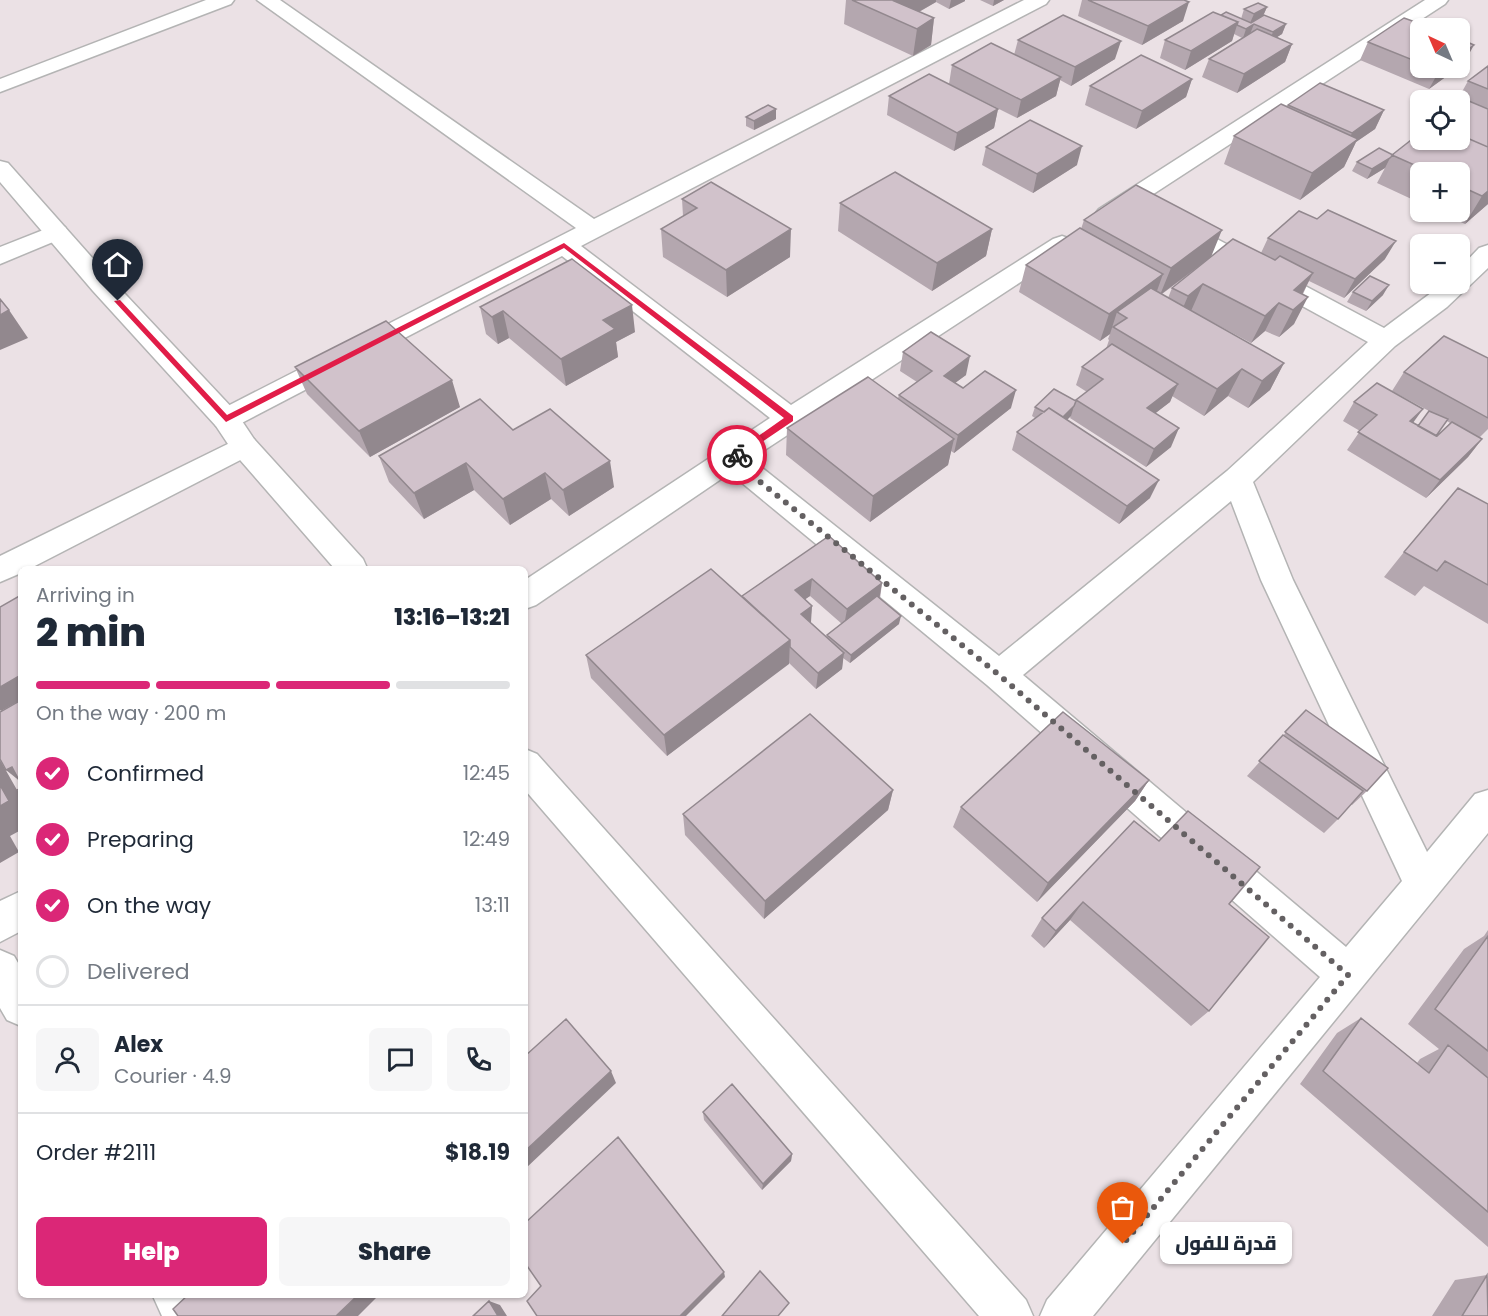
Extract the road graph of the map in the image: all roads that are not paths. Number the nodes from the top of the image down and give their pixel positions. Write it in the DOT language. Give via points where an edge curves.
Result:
graph roads {
  1 [pos="224,0"];
  2 [pos="267,0"];
  3 [pos="1039,0"];
  4 [pos="1438,0"];
  5 [pos="0,86"];
  6 [pos="0,168"];
  7 [pos="1144,209"];
  8 [pos="594,230"];
  9 [pos="56,232"];
  10 [pos="564,245"];
  11 [pos="1488,253"];
  12 [pos="0,256"];
  13 [pos="1470,272"];
  14 [pos="1447,294"];
  15 [pos="1386,340"];
  16 [pos="790,418"];
  17 [pos="226,419"];
  18 [pos="244,446"];
  19 [pos="732,459"];
  20 [pos="1237,479"];
  21 [pos="350,566"];
  22 [pos="0,570"];
  23 [pos="528,594"];
  24 [pos="999,675"];
  25 [pos="528,768"];
  26 [pos="1488,806"];
  27 [pos="1423,884"];
  28 [pos="18,911"];
  29 [pos="0,923"];
  30 [pos="1348,975"];
  31 [pos="177,1298"];
  32 [pos="187,1316"];
  33 [pos="1010,1316"];
  34 [pos="1063,1316"];
  1 -- 5 [label="street"];
  2 -- 8 [label="street"];
  3 -- 8 [label="street"];
  4 -- 7 [label="street"];
  6 -- 9 [label="street"];
  7 -- 15 [label="street"];
  7 -- 16 [label="street" via="1085,229"];
  8 -- 10 [label="street"];
  9 -- 12 [label="street"];
  9 -- 17 [label="street"];
  10 -- 16 [label="street"];
  10 -- 17 [label="street"];
  11 -- 13 [label="street"];
  14 -- 15 [label="street"];
  15 -- 20 [label="street"];
  16 -- 19 [label="street"];
  17 -- 18 [label="street"];
  18 -- 21 [label="street"];
  18 -- 22 [label="street"];
  19 -- 23 [label="street"];
  19 -- 24 [label="street"];
  20 -- 24 [label="street"];
  20 -- 27 [label="street" via="1276,580"];
  24 -- 30 [label="street"];
  25 -- 33 [label="street"];
  26 -- 27 [label="street"];
  27 -- 30 [label="street"];
  28 -- 29 [label="street"];
  30 -- 34 [label="street"];
  31 -- 32 [label="street"];
}
